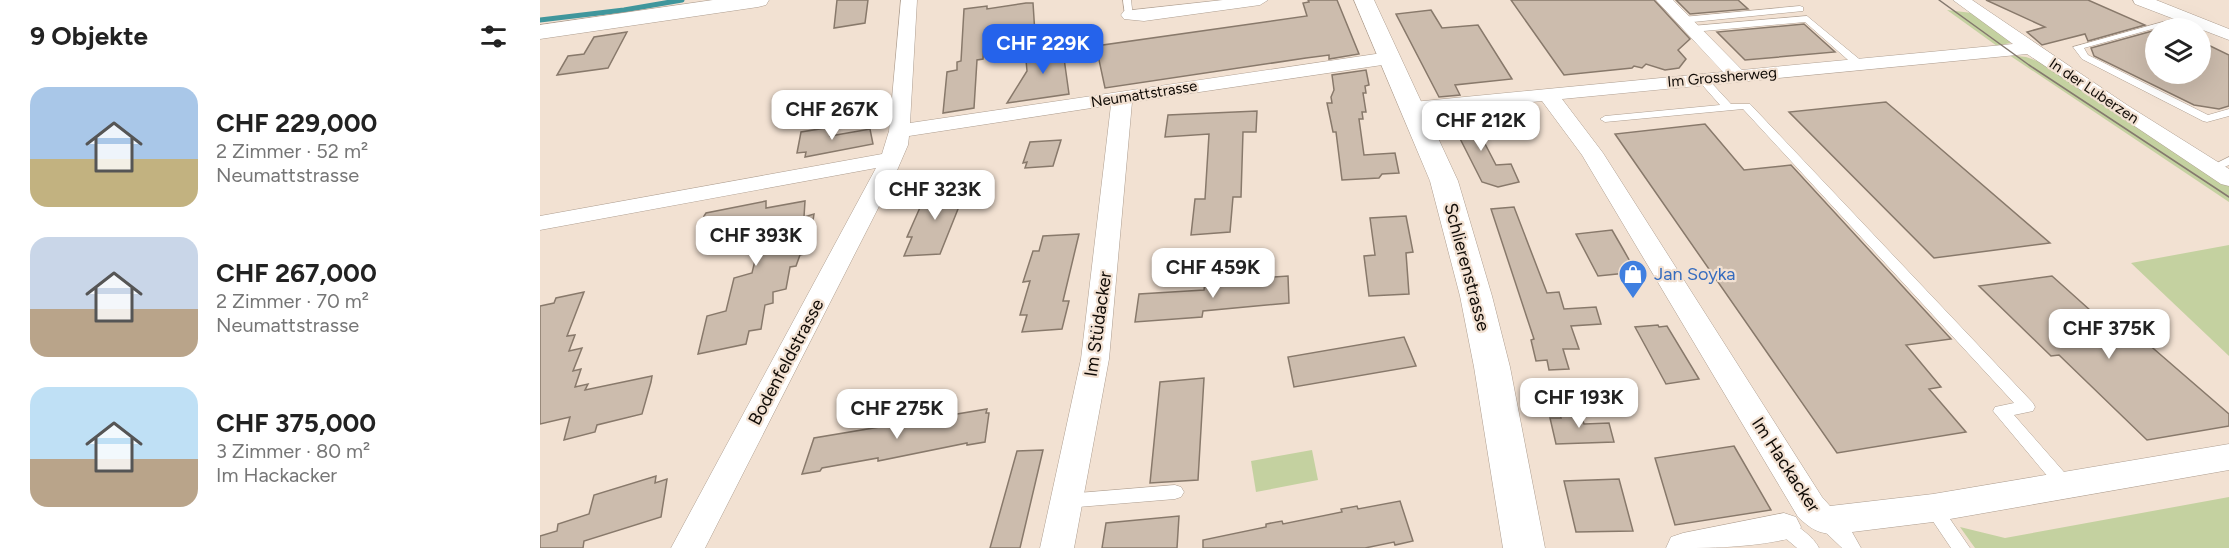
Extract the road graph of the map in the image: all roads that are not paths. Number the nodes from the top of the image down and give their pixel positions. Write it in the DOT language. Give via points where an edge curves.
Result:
graph roads {
  1 [pos="758,0"];
  2 [pos="909,0"];
  3 [pos="1260,0"];
  4 [pos="1364,0"];
  5 [pos="1664,0"];
  6 [pos="1961,0"];
  7 [pos="2141,0"];
  8 [pos="1215,3"];
  9 [pos="1129,8"];
  10 [pos="1800,9"];
  11 [pos="2187,18"];
  12 [pos="1687,25"];
  13 [pos="2211,28"];
  14 [pos="2145,29"];
  15 [pos="540,32"];
  16 [pos="2229,35"];
  17 [pos="2030,48"];
  18 [pos="1389,58"];
  19 [pos="1860,65"];
  20 [pos="1737,76"];
  21 [pos="1702,79"];
  22 [pos="1547,94"];
  23 [pos="1122,98"];
  24 [pos="1728,107"];
  25 [pos="1413,108"];
  26 [pos="2229,112"];
  27 [pos="1605,120"];
  28 [pos="899,131"];
  29 [pos="890,159"];
  30 [pos="2224,169"];
  31 [pos="540,223"];
  32 [pos="2229,456"];
  33 [pos="2065,485"];
  34 [pos="1175,492"];
  35 [pos="1066,501"];
  36 [pos="1933,508"];
  37 [pos="1823,520"];
  38 [pos="1784,527"];
  39 [pos="688,548"];
  40 [pos="1057,548"];
  41 [pos="1524,548"];
  42 [pos="1683,548"];
  43 [pos="1810,548"];
  44 [pos="1852,548"];
  45 [pos="1960,548"];
  1 -- 15 [label="main road"];
  2 -- 28 [label="street, Bodenfeldstrasse"];
  3 -- 8 [label="street"];
  4 -- 18 [label="street, Schlierenstrasse"];
  5 -- 12 [label="street"];
  6 -- 17 [label="street, In der Luberzen"];
  7 -- 11 [label="street"];
  8 -- 9 [label="street" via="1144,16"];
  10 -- 12 [label="lane"];
  12 -- 19 [label="lane" via="1807,19"];
  12 -- 20 [label="street"];
  13 -- 16 [label="street"];
  14 -- 26 [label="lane" via="2078,47 2085,57 2207,119"];
  17 -- 19 [label="street, Im Grossherweg"];
  17 -- 30 [label="street, In der Luberzen"];
  18 -- 23 [label="street, Neumattstrasse"];
  18 -- 25 [label="street, Schlierenstrasse"];
  19 -- 20 [label="street, Im Grossherweg"];
  20 -- 21 [label="street, Im Grossherweg"];
  21 -- 22 [label="street, Im Grossherweg"];
  21 -- 24 [label="lane"];
  22 -- 25 [label="street, Im Grossherweg"];
  22 -- 37 [label="street, Im Hackacker" via="1592,153 1810,507"];
  23 -- 28 [label="street, Neumattstrasse"];
  23 -- 35 [label="street, Im Stüdacker" via="1095,359"];
  24 -- 27 [label="lane"];
  24 -- 33 [label="lane" via="1746,106 2027,407 2001,411"];
  25 -- 41 [label="street, Schlierenstrasse" via="1444,182 1476,296"];
  28 -- 29 [label="street, Bodenfeldstrasse"];
  29 -- 31 [label="street"];
  29 -- 39 [label="street, Bodenfeldstrasse"];
  32 -- 33 [label="street, Im Hackacker"];
  33 -- 36 [label="street, Im Hackacker"];
  34 -- 35 [label="lane"];
  35 -- 40 [label="street, Im Stüdacker"];
  36 -- 37 [label="street, Im Hackacker"];
  36 -- 45 [label="lane"];
  37 -- 44 [label="lane" via="1846,538"];
  38 -- 42 [label="street"];
  38 -- 43 [label="lane"];
}
